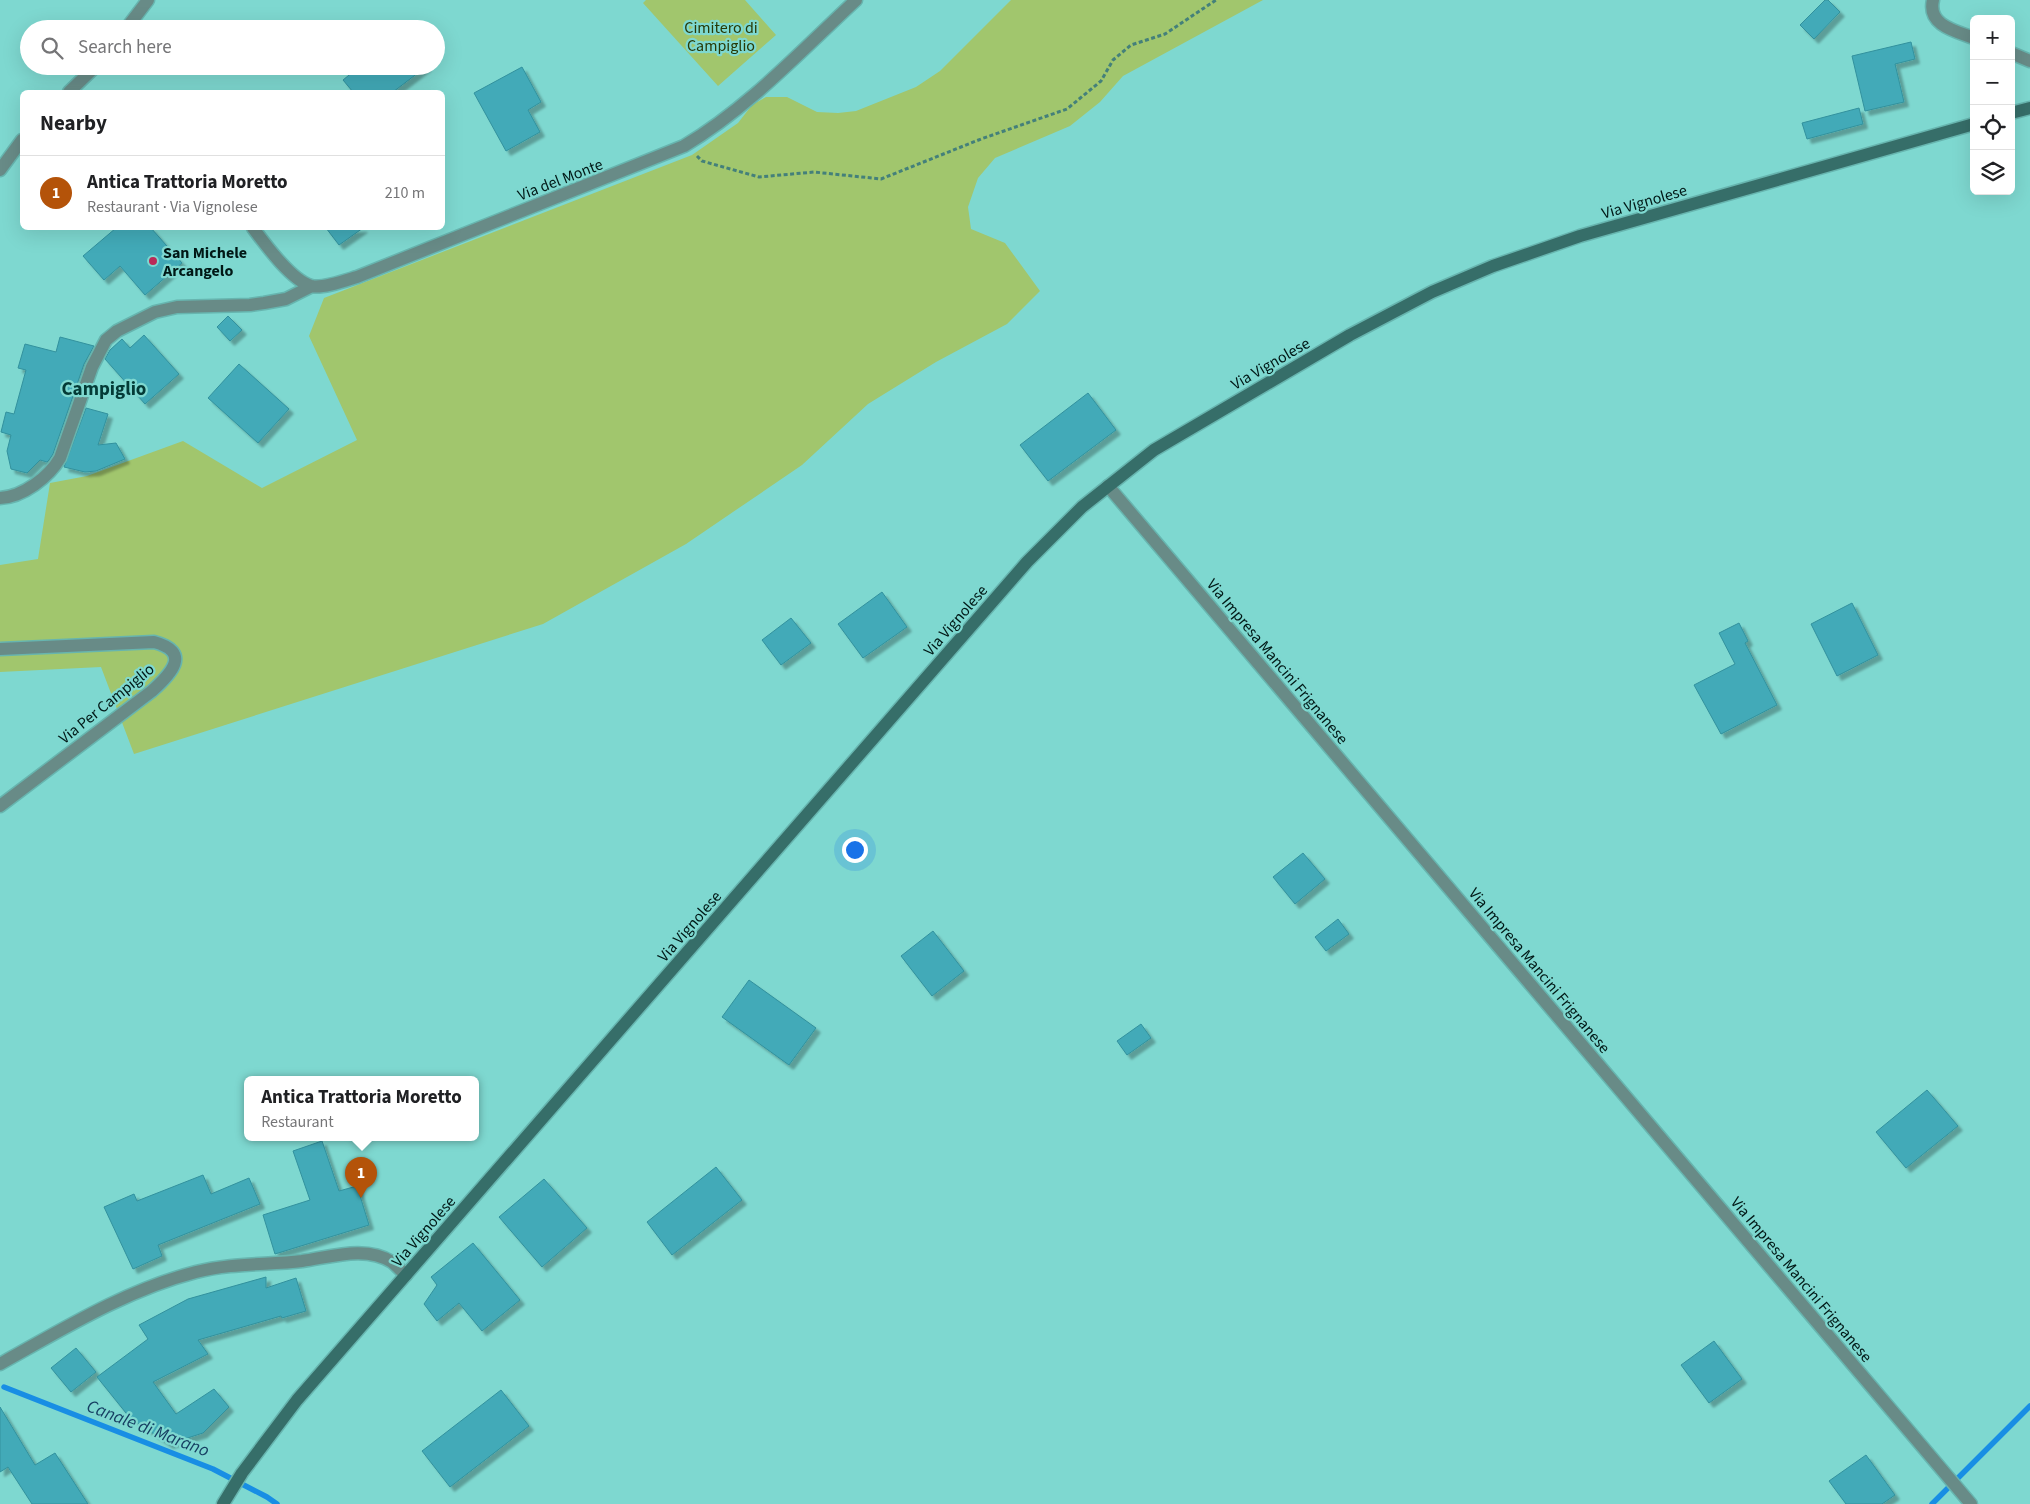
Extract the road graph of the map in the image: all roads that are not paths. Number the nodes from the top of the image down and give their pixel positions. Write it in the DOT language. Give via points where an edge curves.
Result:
graph roads {
  1 [pos="148,0"];
  2 [pos="856,0"];
  3 [pos="1933,0"];
  4 [pos="133,20"];
  5 [pos="1970,36"];
  6 [pos="2015,55"];
  7 [pos="2030,61"];
  8 [pos="87,75"];
  9 [pos="71,90"];
  10 [pos="2030,108"];
  11 [pos="2015,112"];
  12 [pos="1970,125"];
  13 [pos="20,143"];
  14 [pos="20,162"];
  15 [pos="4,165"];
  16 [pos="255,230"];
  17 [pos="312,286"];
  18 [pos="1108,486"];
  19 [pos="0,498"];
  20 [pos="0,649"];
  21 [pos="0,806"];
  22 [pos="406,1275"];
  23 [pos="0,1364"];
  24 [pos="225,1499"];
  25 [pos="1971,1504"];
  1 -- 4 [label="street"];
  2 -- 17 [label="street, Via del Monte" via="712,130 684,146 357,277"];
  3 -- 5 [label="street" via="1932,13 1940,24"];
  6 -- 7 [label="street"];
  8 -- 9 [label="street"];
  10 -- 11 [label="main road"];
  12 -- 18 [label="main road, Via Vignolese" via="1580,236 1492,266 1432,292 1350,335 1154,450"];
  13 -- 15 [label="street"];
  14 -- 15 [label="street"];
  16 -- 17 [label="street" via="271,252 296,276"];
  17 -- 19 [label="street, Via del Monte" via="286,299 264,303 177,307 155,312 117,331 106,340 92,367 54,469 18,493"];
  18 -- 22 [label="main road, Via Vignolese" via="1027,562"];
  18 -- 25 [label="street, Via Impresa Mancini Frignanese"];
  20 -- 21 [label="street, Via Per Campiglio" via="154,642 173,651 176,659 173,668 152,691"];
  22 -- 23 [label="street" via="391,1262 369,1254 353,1253 196,1272 90,1314"];
  22 -- 24 [label="main road, Via Vignolese" via="297,1400"];
}
